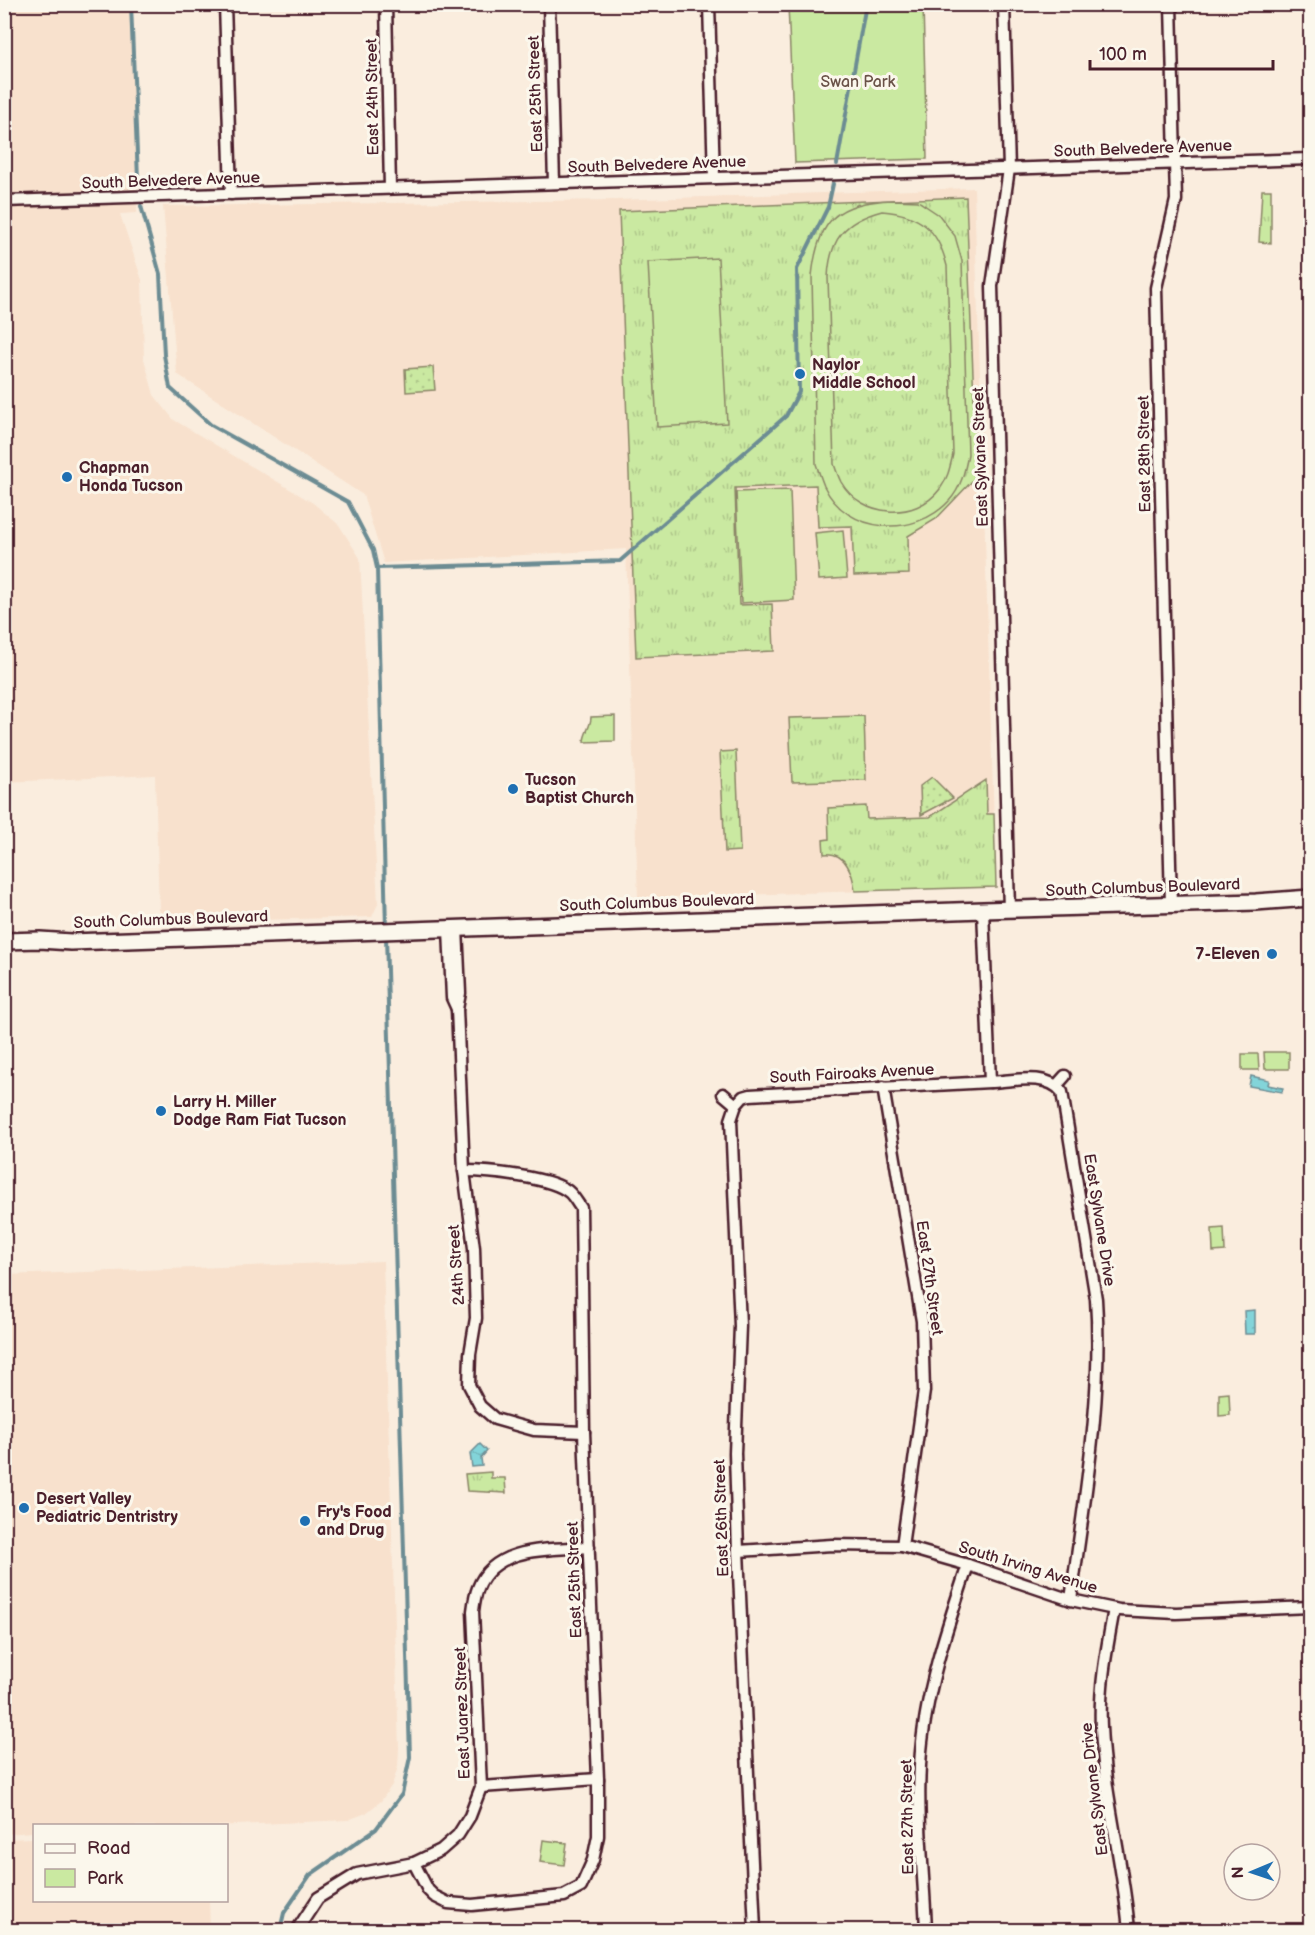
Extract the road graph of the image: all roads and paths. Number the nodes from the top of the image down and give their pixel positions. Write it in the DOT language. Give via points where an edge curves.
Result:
graph roads {
  1 [pos="225,4"];
  2 [pos="386,4"];
  3 [pos="549,4"];
  4 [pos="709,4"];
  5 [pos="1004,4"];
  6 [pos="1171,4"];
  7 [pos="1311,159"];
  8 [pos="1176,164"];
  9 [pos="1009,169"];
  10 [pos="714,178"];
  11 [pos="554,183"];
  12 [pos="390,188"];
  13 [pos="231,194"];
  14 [pos="4,201"];
  15 [pos="1311,898"];
  16 [pos="1172,905"];
  17 [pos="983,910"];
  18 [pos="1009,910"];
  19 [pos="453,928"];
  20 [pos="4,941"];
  21 [pos="1065,1076"];
  22 [pos="990,1082"];
  23 [pos="1057,1085"];
  24 [pos="883,1087"];
  25 [pos="723,1094"];
  26 [pos="736,1105"];
  27 [pos="464,1171"];
  28 [pos="584,1432"];
  29 [pos="902,1546"];
  30 [pos="589,1547"];
  31 [pos="738,1551"];
  32 [pos="968,1565"];
  33 [pos="1071,1600"];
  34 [pos="1311,1607"];
  35 [pos="1114,1609"];
  36 [pos="598,1779"];
  37 [pos="481,1786"];
  38 [pos="414,1863"];
  39 [pos="297,1930"];
  40 [pos="755,1930"];
  41 [pos="926,1930"];
  42 [pos="1129,1930"];
  1 -- 13 [label="street"];
  2 -- 12 [label="street, East 24th Street"];
  3 -- 11 [label="street, East 25th Street"];
  4 -- 10 [label="street"];
  5 -- 9 [label="street, East Sylvane Street"];
  6 -- 8 [label="street, East 28th Street"];
  7 -- 8 [label="street, South Belvedere Avenue"];
  8 -- 9 [label="street, South Belvedere Avenue"];
  8 -- 16 [label="street, East 28th Street" via="1176,200 1156,288"];
  9 -- 10 [label="street, South Belvedere Avenue"];
  9 -- 18 [label="street, East Sylvane Street" via="992,286"];
  10 -- 11 [label="street, South Belvedere Avenue"];
  11 -- 12 [label="street, South Belvedere Avenue"];
  12 -- 13 [label="street, South Belvedere Avenue"];
  13 -- 14 [label="street, South Belvedere Avenue"];
  15 -- 16 [label="street, South Columbus Boulevard"];
  16 -- 18 [label="street, South Columbus Boulevard"];
  17 -- 18 [label="street, South Columbus Boulevard"];
  17 -- 19 [label="street, South Columbus Boulevard"];
  17 -- 22 [label="street"];
  19 -- 20 [label="street, South Columbus Boulevard"];
  19 -- 27 [label="street, 24th Street" via="452,998 457,1009"];
  21 -- 23 [label="street"];
  22 -- 23 [label="street" via="1041,1080"];
  22 -- 24 [label="street, South Fairoaks Avenue"];
  23 -- 33 [label="street, East Sylvane Drive" via="1064,1100 1098,1330 1096,1407"];
  24 -- 26 [label="street, South Fairoaks Avenue" via="750,1095"];
  24 -- 29 [label="street, East 27th Street" via="922,1321 924,1391"];
  25 -- 26 [label="street"];
  26 -- 31 [label="street, East 26th Street" via="731,1120 741,1326 735,1453"];
  27 -- 28 [label="street, 24th Street" via="474,1248 476,1318 468,1371 473,1395 495,1419 534,1430"];
  27 -- 28 [label="street, East 25th Street" via="488,1171 545,1182 569,1191 581,1209"];
  28 -- 30 [label="street, East 25th Street"];
  29 -- 31 [label="street, South Irving Avenue" via="832,1545"];
  29 -- 32 [label="street, South Irving Avenue"];
  30 -- 36 [label="street, East 25th Street"];
  30 -- 37 [label="street, East Juarez Street" via="510,1556 490,1568 478,1587 473,1611"];
  31 -- 40 [label="street, East 26th Street"];
  32 -- 33 [label="street, South Irving Avenue"];
  32 -- 41 [label="street, East 27th Street" via="937,1659 924,1730 920,1786"];
  33 -- 35 [label="street, South Irving Avenue"];
  34 -- 35 [label="street, South Irving Avenue" via="1176,1613"];
  35 -- 42 [label="street, East Sylvane Drive" via="1102,1688 1101,1725"];
  36 -- 37 [label="street"];
  36 -- 38 [label="street, East 25th Street" via="598,1836 592,1860 581,1887 564,1896 472,1905 448,1903 428,1890"];
  37 -- 38 [label="street, East Juarez Street" via="458,1835 441,1850"];
  38 -- 39 [label="street, East Juarez Street" via="357,1874 318,1898"];
}
